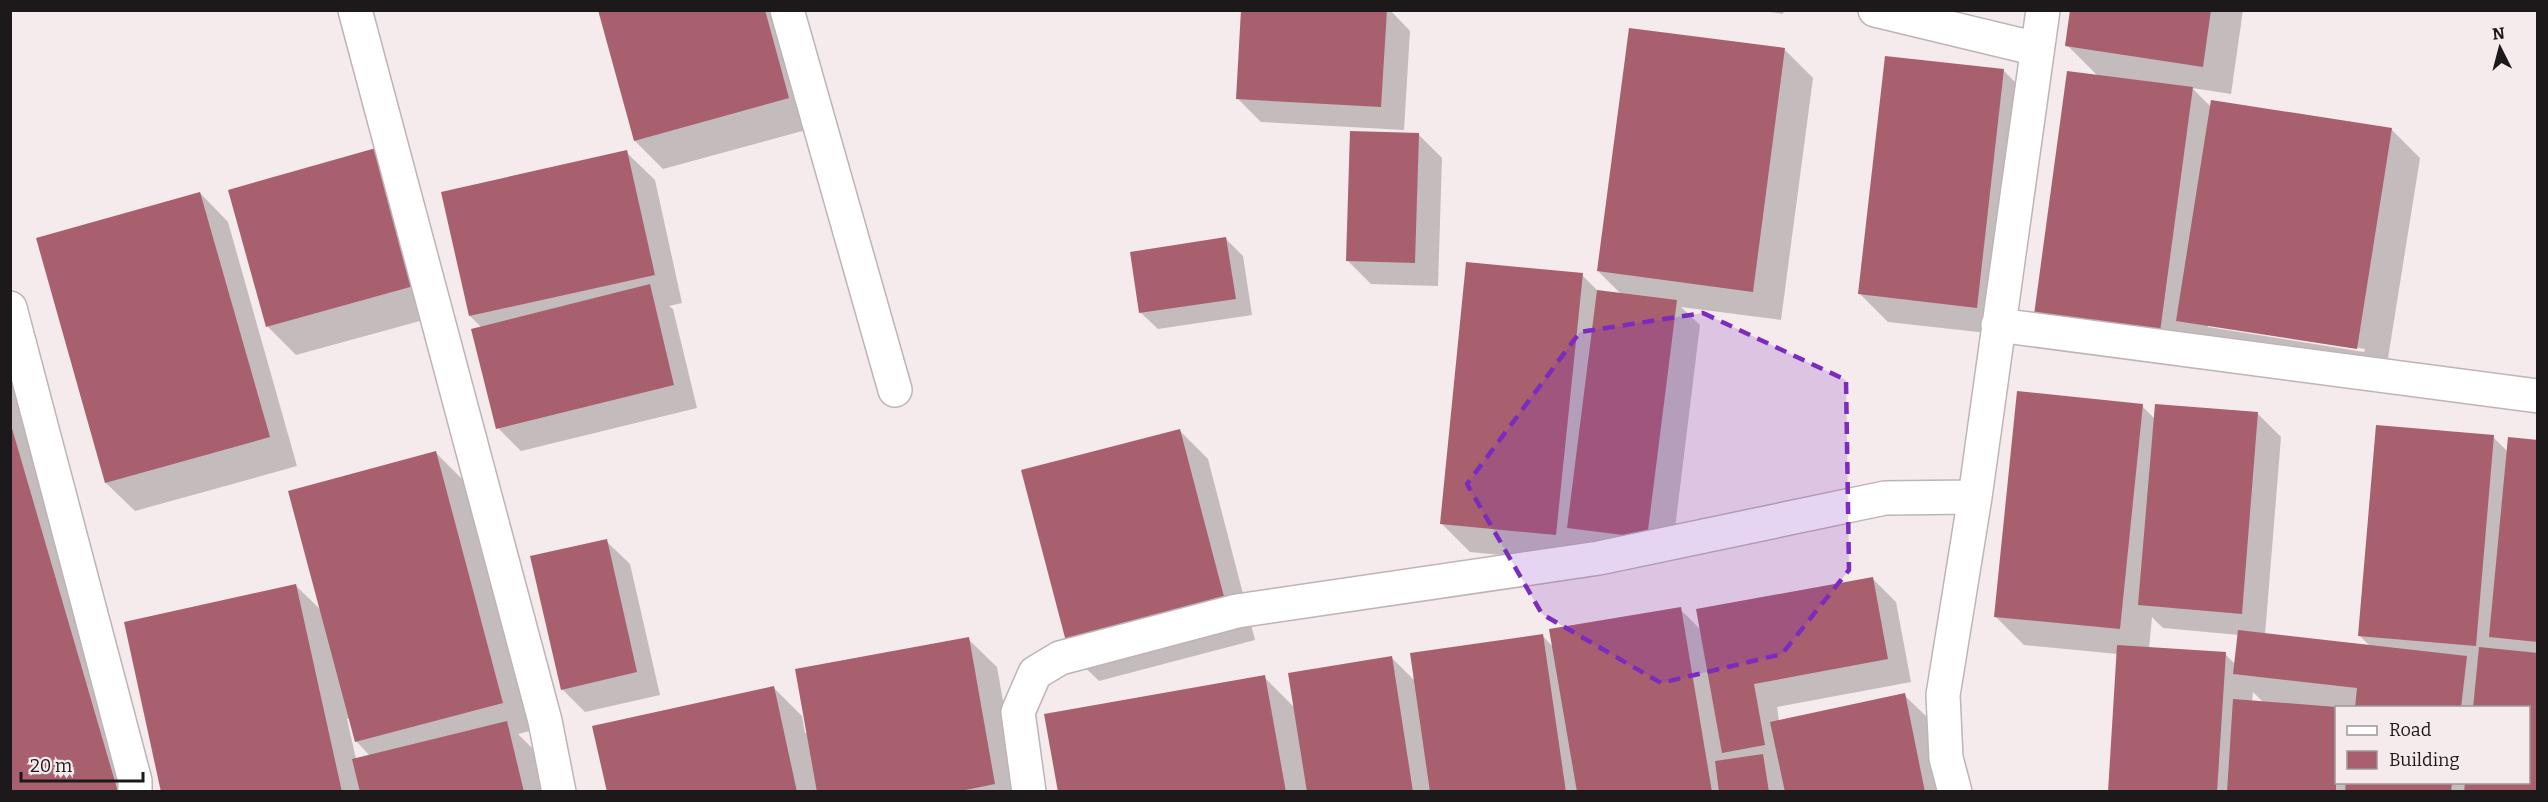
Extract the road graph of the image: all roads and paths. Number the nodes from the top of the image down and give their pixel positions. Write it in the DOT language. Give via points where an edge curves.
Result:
graph roads {
  1 [pos="356,10"];
  2 [pos="787,10"];
  3 [pos="1875,10"];
  4 [pos="2043,10"];
  5 [pos="2037,49"];
  6 [pos="10,308"];
  7 [pos="1998,325"];
  8 [pos="895,390"];
  9 [pos="2538,396"];
  10 [pos="1975,497"];
  11 [pos="135,792"];
  12 [pos="559,792"];
  13 [pos="1029,792"];
  14 [pos="1955,792"];
  1 -- 12 [label="street" via="545,721"];
  2 -- 8 [label="street"];
  3 -- 5 [label="street"];
  4 -- 5 [label="street"];
  5 -- 7 [label="street"];
  6 -- 11 [label="street"];
  7 -- 9 [label="street"];
  7 -- 10 [label="street"];
  10 -- 13 [label="street" via="1885,498 1599,558 1237,611 1060,658 1035,673 1018,712"];
  10 -- 14 [label="street" via="1943,695 1946,758"];
}
